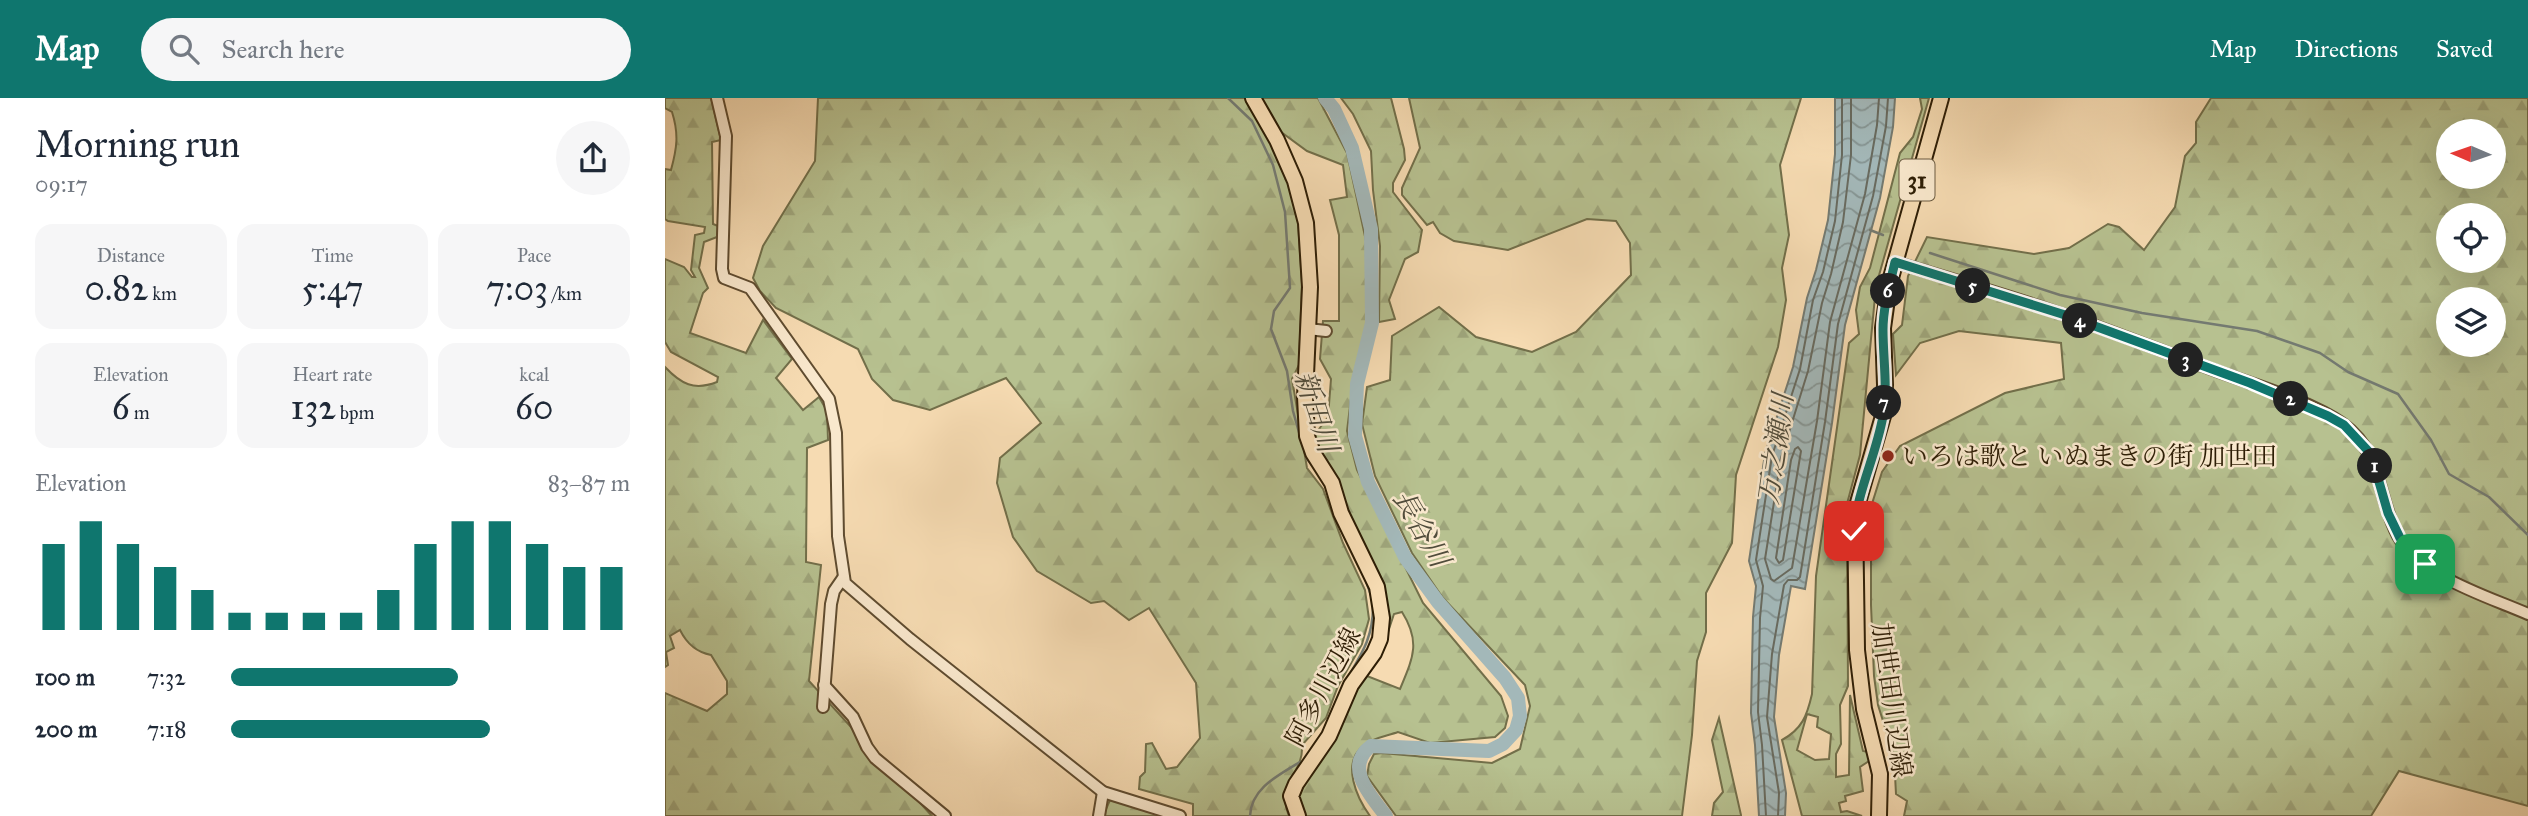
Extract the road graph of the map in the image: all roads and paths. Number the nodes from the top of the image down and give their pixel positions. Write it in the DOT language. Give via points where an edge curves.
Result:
graph roads {
  1 [pos="717,98"];
  2 [pos="1253,98"];
  3 [pos="1941,98"];
  4 [pos="1895,262"];
  5 [pos="1308,329"];
  6 [pos="1326,331"];
  7 [pos="843,578"];
  8 [pos="2528,614"];
  9 [pos="824,684"];
  10 [pos="823,707"];
  11 [pos="1103,792"];
  12 [pos="945,816"];
  13 [pos="1100,816"];
  14 [pos="1180,816"];
  15 [pos="1298,816"];
  16 [pos="1879,816"];
  1 -- 7 [label="street" via="726,136 724,278 750,288 829,399 836,433"];
  2 -- 5 [label="main road, 阿多川辺線" via="1277,140 1303,206 1310,287"];
  3 -- 4 [label="main road, 加世田川辺線 / 31"];
  4 -- 8 [label="street" via="2062,314 2328,416 2344,425 2371,454 2388,513 2412,552 2449,580"];
  4 -- 16 [label="main road, 加世田川辺線 / 31" via="1883,328 1883,416 1854,531 1857,650 1864,709 1880,774"];
  5 -- 6 [label="street"];
  5 -- 15 [label="main road, 阿多川辺線" via="1307,436 1377,587 1381,630 1374,653 1350,685 1329,736 1296,784 1291,796"];
  7 -- 9 [label="street" via="831,604"];
  7 -- 11 [label="street" via="849,589"];
  9 -- 10 [label="street"];
  9 -- 12 [label="street" via="853,717 875,758"];
  11 -- 13 [label="street"];
  11 -- 14 [label="street"];
}
